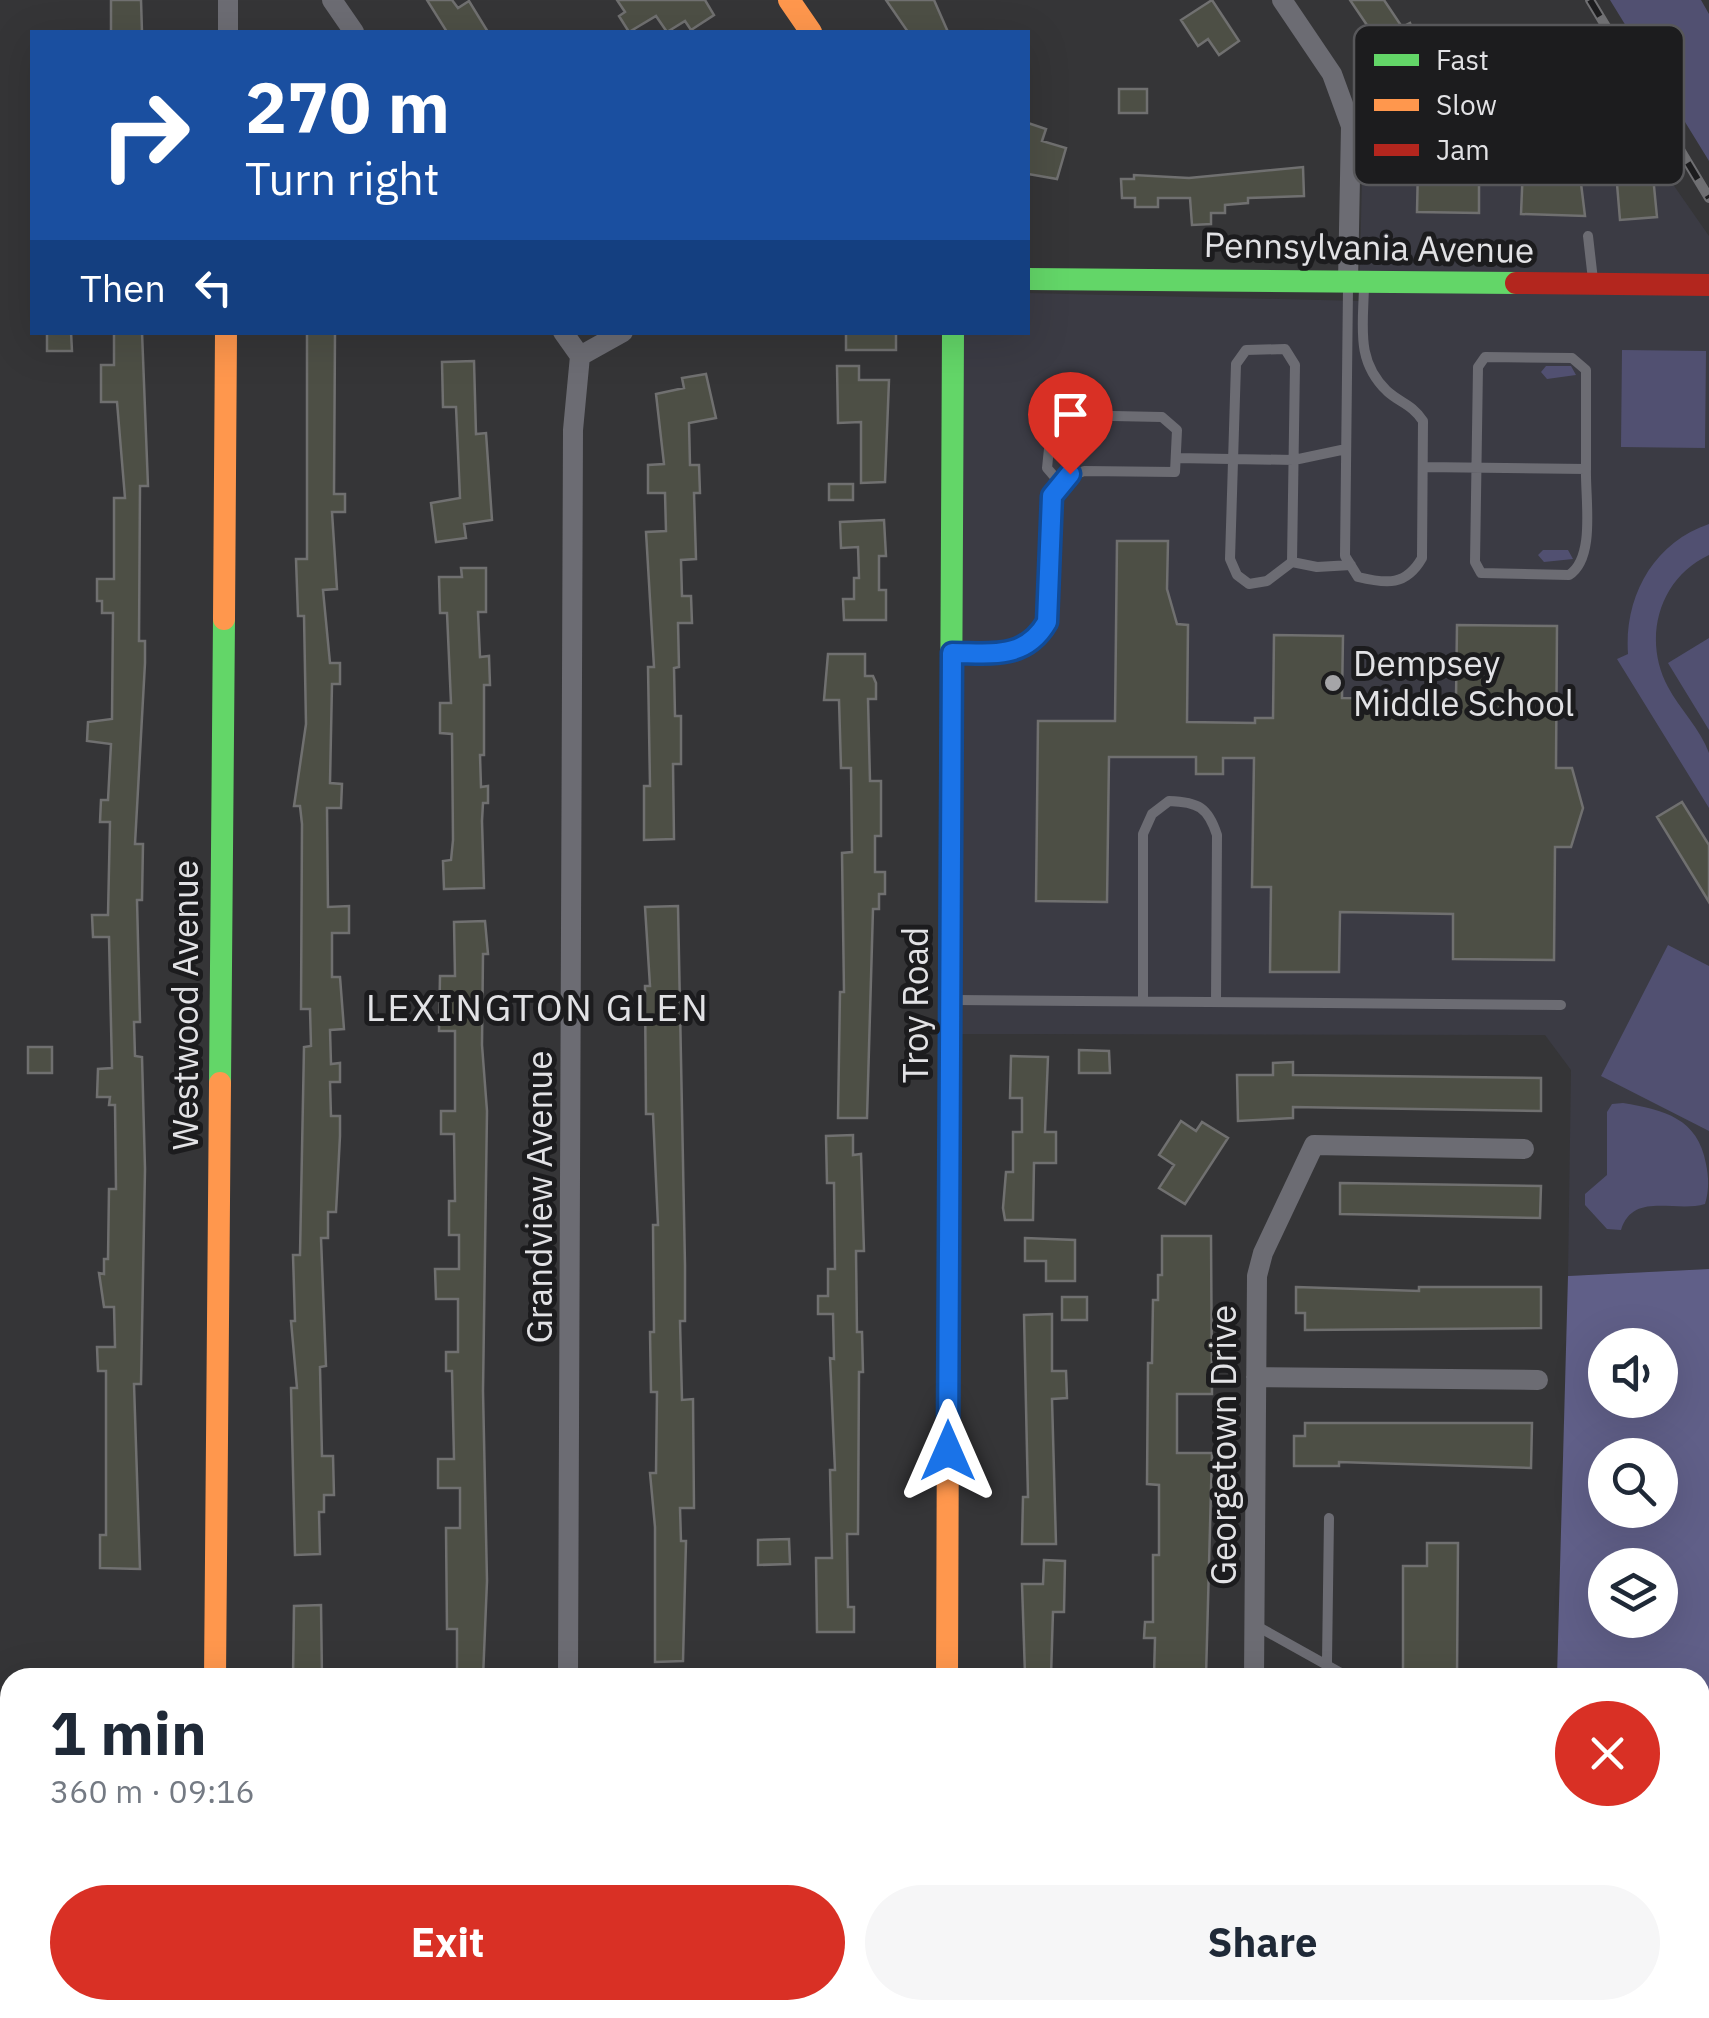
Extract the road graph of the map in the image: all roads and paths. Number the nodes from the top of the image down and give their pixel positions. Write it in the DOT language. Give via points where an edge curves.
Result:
graph roads {
  1 [pos="228,0"];
  2 [pos="332,0"];
  3 [pos="789,0"];
  4 [pos="1282,0"];
  5 [pos="228,30"];
  6 [pos="353,30"];
  7 [pos="810,30"];
  8 [pos="1352,150"];
  9 [pos="1588,236"];
  10 [pos="1030,279"];
  11 [pos="1356,282"];
  12 [pos="1593,284"];
  13 [pos="1709,285"];
  14 [pos="226,335"];
  15 [pos="565,335"];
  16 [pos="618,335"];
  17 [pos="953,335"];
  18 [pos="580,356"];
  19 [pos="1346,448"];
  20 [pos="1176,458"];
  21 [pos="1236,459"];
  22 [pos="1294,460"];
  23 [pos="1423,467"];
  24 [pos="1475,468"];
  25 [pos="1586,469"];
  26 [pos="1059,482"];
  27 [pos="1292,562"];
  28 [pos="1350,565"];
  29 [pos="952,653"];
  30 [pos="949,1000"];
  31 [pos="1143,1001"];
  32 [pos="1216,1002"];
  33 [pos="1561,1005"];
  34 [pos="1524,1149"];
  35 [pos="1256,1377"];
  36 [pos="1538,1380"];
  37 [pos="1329,1518"];
  38 [pos="1254,1624"];
  39 [pos="1327,1662"];
  40 [pos="215,1668"];
  41 [pos="568,1668"];
  42 [pos="947,1668"];
  43 [pos="1254,1668"];
  44 [pos="1336,1668"];
  1 -- 5 [label="street"];
  2 -- 6 [label="street"];
  3 -- 7 [label="street"];
  4 -- 8 [label="street" via="1346,101"];
  8 -- 11 [label="street"];
  9 -- 12 [label="lane"];
  10 -- 11 [label="street, Pennsylvania Avenue"];
  11 -- 12 [label="street, Pennsylvania Avenue"];
  11 -- 19 [label="lane"];
  11 -- 23 [label="lane" via="1368,372 1392,396 1412,404 1423,421"];
  12 -- 13 [label="street, Pennsylvania Avenue"];
  14 -- 40 [label="street, Westwood Avenue"];
  15 -- 18 [label="street"];
  16 -- 18 [label="street"];
  17 -- 29 [label="street, Troy Road"];
  18 -- 41 [label="street, Grandview Avenue" via="573,430"];
  19 -- 22 [label="lane"];
  19 -- 28 [label="lane"];
  20 -- 21 [label="lane"];
  20 -- 26 [label="lane" via="1175,472 1084,471"];
  20 -- 26 [label="lane" via="1176,430 1162,416 1063,416 1047,432 1047,468"];
  21 -- 22 [label="lane"];
  21 -- 22 [label="lane" via="1236,364 1246,350 1285,349 1295,366"];
  21 -- 27 [label="lane" via="1229,487 1236,575 1249,584 1267,581"];
  22 -- 27 [label="lane"];
  23 -- 24 [label="lane"];
  23 -- 28 [label="lane" via="1422,558 1412,575 1389,584 1358,578"];
  24 -- 25 [label="lane"];
  24 -- 25 [label="lane" via="1474,562 1481,573 1569,575 1580,568 1584,553"];
  24 -- 25 [label="lane" via="1478,367 1485,357 1520,357 1572,358 1586,370"];
  26 -- 29 [label="lane" via="1050,512 1047,622 1038,637 1014,654"];
  27 -- 28 [label="lane"];
  29 -- 30 [label="street, Troy Road"];
  30 -- 31 [label="lane"];
  30 -- 42 [label="street, Troy Road"];
  31 -- 32 [label="lane"];
  31 -- 32 [label="lane" via="1143,834 1152,814 1169,801 1195,802 1210,813 1217,835"];
  32 -- 33 [label="lane"];
  34 -- 35 [label="street, Georgetown Drive" via="1314,1145 1256,1276"];
  35 -- 36 [label="street"];
  35 -- 38 [label="street, Georgetown Drive"];
  37 -- 39 [label="lane"];
  38 -- 39 [label="lane"];
  38 -- 43 [label="street, Georgetown Drive"];
  39 -- 44 [label="lane"];
}
